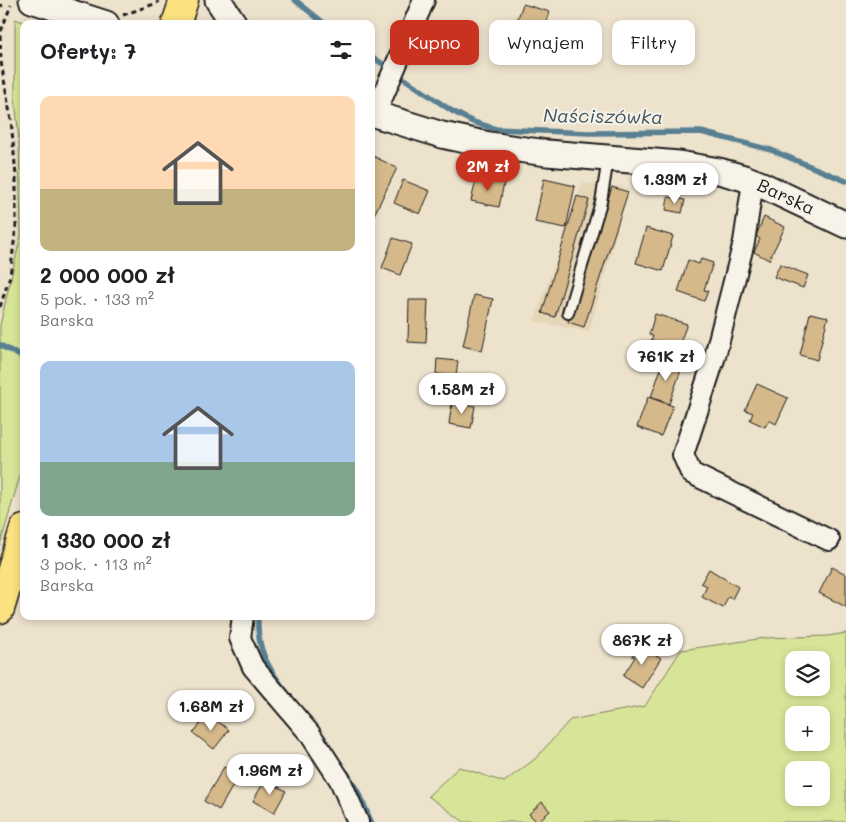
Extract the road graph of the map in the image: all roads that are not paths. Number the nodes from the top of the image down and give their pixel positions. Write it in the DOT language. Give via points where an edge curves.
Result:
graph roads {
  1 [pos="32,0"];
  2 [pos="184,0"];
  3 [pos="218,0"];
  4 [pos="424,0"];
  5 [pos="95,20"];
  6 [pos="177,20"];
  7 [pos="231,20"];
  8 [pos="375,110"];
  9 [pos="375,115"];
  10 [pos="608,159"];
  11 [pos="753,182"];
  12 [pos="846,225"];
  13 [pos="568,314"];
  14 [pos="829,540"];
  15 [pos="20,542"];
  16 [pos="0,609"];
  17 [pos="242,620"];
  18 [pos="358,822"];
  1 -- 5 [label="street"];
  2 -- 6 [label="main road"];
  3 -- 7 [label="street"];
  4 -- 8 [label="street"];
  9 -- 10 [label="street, Barska" via="489,145"];
  10 -- 11 [label="street, Barska" via="679,164 719,171"];
  10 -- 13 [label="lane" via="601,202"];
  11 -- 12 [label="street, Barska"];
  11 -- 14 [label="street" via="744,242 715,356 683,455 690,473"];
  15 -- 16 [label="main road"];
  17 -- 18 [label="street" via="240,638 253,667 310,734 340,780"];
}
